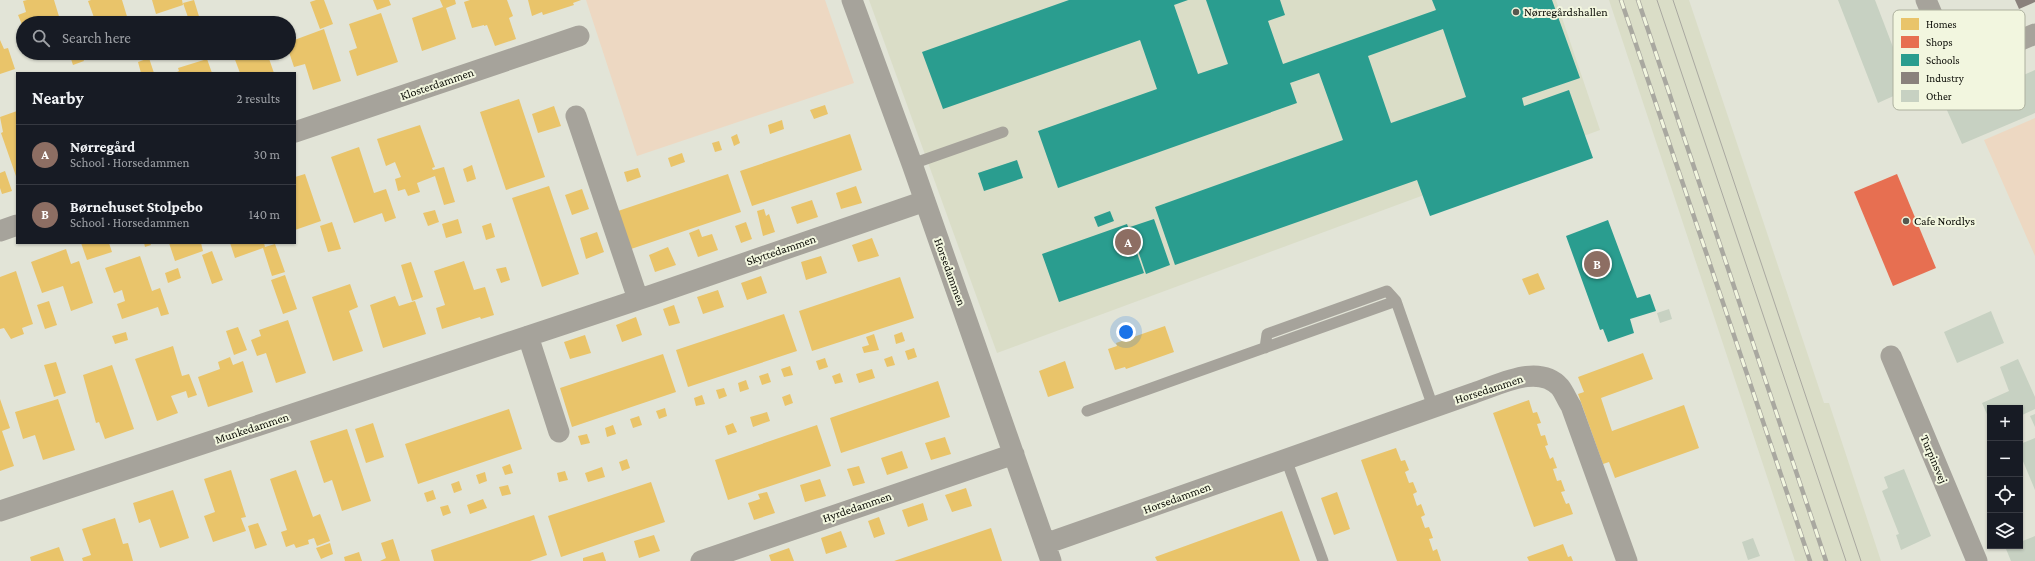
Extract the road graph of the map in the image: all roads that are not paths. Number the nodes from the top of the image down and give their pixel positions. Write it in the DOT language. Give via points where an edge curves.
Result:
graph roads {
  1 [pos="852,0"];
  2 [pos="1926,0"];
  3 [pos="1930,10"];
  4 [pos="2035,34"];
  5 [pos="579,36"];
  6 [pos="2025,38"];
  7 [pos="576,116"];
  8 [pos="296,132"];
  9 [pos="1003,132"];
  10 [pos="912,164"];
  11 [pos="925,201"];
  12 [pos="16,225"];
  13 [pos="0,231"];
  14 [pos="638,299"];
  15 [pos="528,336"];
  16 [pos="504,344"];
  17 [pos="1891,356"];
  18 [pos="1433,407"];
  19 [pos="1087,411"];
  20 [pos="559,432"];
  21 [pos="1014,454"];
  22 [pos="1286,459"];
  23 [pos="0,511"];
  24 [pos="1048,553"];
  25 [pos="701,561"];
  26 [pos="1323,561"];
  27 [pos="1627,561"];
  28 [pos="1977,561"];
  1 -- 10 [label="street, Horsedammen"];
  2 -- 3 [label="street"];
  4 -- 6 [label="street"];
  5 -- 8 [label="street, Klosterdammen"];
  7 -- 14 [label="street"];
  9 -- 10 [label="lane"];
  10 -- 11 [label="street, Horsedammen"];
  11 -- 14 [label="street, Skyttedammen"];
  11 -- 21 [label="street, Horsedammen"];
  12 -- 13 [label="street"];
  14 -- 15 [label="street, Skyttedammen"];
  15 -- 16 [label="street, Skyttedammen"];
  15 -- 20 [label="street"];
  16 -- 23 [label="street, Munkedammen"];
  17 -- 28 [label="street, Turpinsvej"];
  18 -- 19 [label="lane" via="1396,301"];
  18 -- 22 [label="street, Horsedammen"];
  18 -- 27 [label="street, Horsedammen" via="1525,376 1544,376 1560,387 1571,406"];
  21 -- 24 [label="street, Horsedammen"];
  21 -- 25 [label="street, Hyrdedammen"];
  22 -- 24 [label="street, Horsedammen"];
  22 -- 26 [label="lane"];
}
